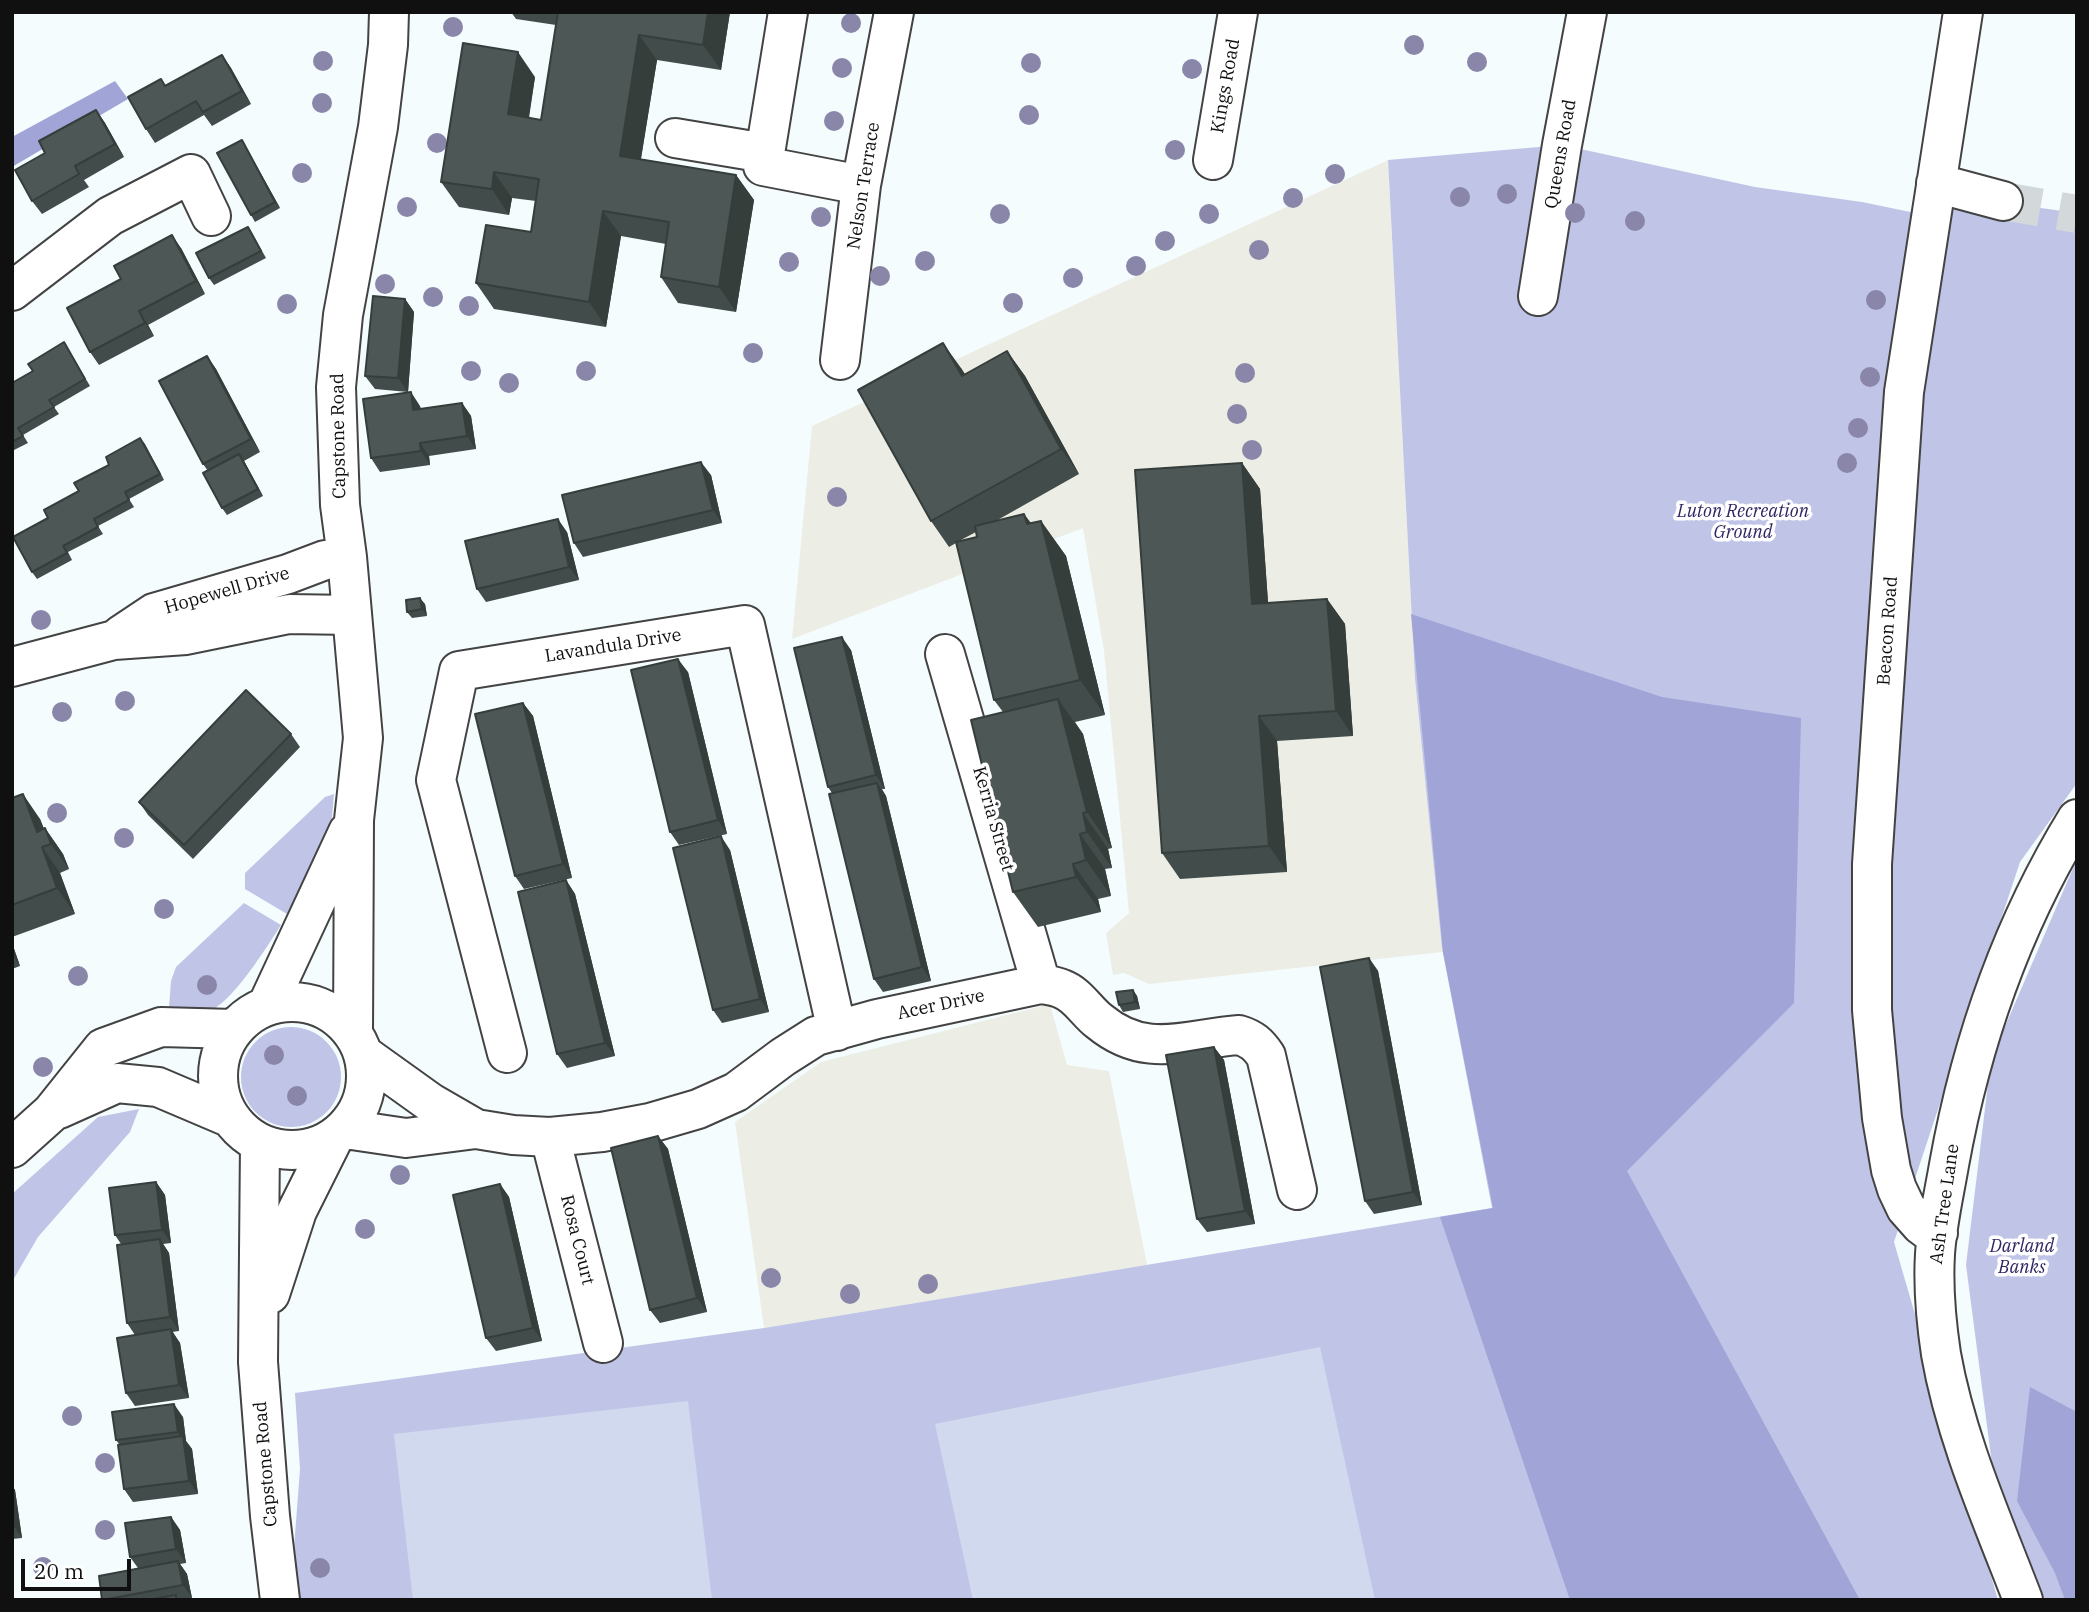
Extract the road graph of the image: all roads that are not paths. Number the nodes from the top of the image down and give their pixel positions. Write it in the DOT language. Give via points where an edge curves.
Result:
graph roads {
  1 [pos="389,12"];
  2 [pos="788,12"];
  3 [pos="894,12"];
  4 [pos="1238,12"];
  5 [pos="1587,12"];
  6 [pos="1964,12"];
  7 [pos="676,138"];
  8 [pos="765,153"];
  9 [pos="1213,160"];
  10 [pos="1936,183"];
  11 [pos="861,185"];
  12 [pos="2003,201"];
  13 [pos="211,216"];
  14 [pos="12,291"];
  15 [pos="1538,296"];
  16 [pos="840,360"];
  17 [pos="347,557"];
  18 [pos="351,615"];
  19 [pos="114,640"];
  20 [pos="945,654"];
  21 [pos="12,667"];
  22 [pos="2077,819"];
  23 [pos="354,820"];
  24 [pos="1041,984"];
  25 [pos="267,1006"];
  26 [pos="234,1030"];
  27 [pos="837,1031"];
  28 [pos="358,1044"];
  29 [pos="507,1053"];
  30 [pos="51,1113"];
  31 [pos="231,1118"];
  32 [pos="476,1129"];
  33 [pos="340,1133"];
  34 [pos="550,1137"];
  35 [pos="260,1143"];
  36 [pos="12,1148"];
  37 [pos="1297,1190"];
  38 [pos="1938,1234"];
  39 [pos="258,1329"];
  40 [pos="603,1343"];
  41 [pos="280,1600"];
  42 [pos="2023,1600"];
  1 -- 17 [label="street, Capstone Road" via="378,127 343,314 336,387 340,505"];
  2 -- 8 [label="street"];
  3 -- 11 [label="street, Nelson Terrace"];
  4 -- 9 [label="street, Kings Road"];
  5 -- 15 [label="street, Queens Road"];
  6 -- 10 [label="street, Beacon Road"];
  7 -- 8 [label="street"];
  8 -- 11 [label="street" via="763,166"];
  10 -- 12 [label="street"];
  10 -- 38 [label="street, Beacon Road" via="1904,392 1872,864 1872,1010 1891,1170 1906,1209"];
  11 -- 16 [label="street, Nelson Terrace"];
  13 -- 14 [label="street" via="191,174 110,216"];
  17 -- 18 [label="street, Capstone Road"];
  17 -- 19 [label="street, Hopewell Drive" via="154,613"];
  18 -- 19 [label="street, Hopewell Drive" via="289,614 186,635"];
  18 -- 23 [label="street, Capstone Road" via="363,738"];
  19 -- 21 [label="street, Hopewell Drive"];
  20 -- 24 [label="street, Kerria Street"];
  22 -- 38 [label="street, Ash Tree Lane" via="2028,913 1981,1027 1954,1139"];
  23 -- 25 [label="street, Capstone Road"];
  23 -- 28 [label="street, Capstone Road"];
  24 -- 27 [label="street, Acer Drive"];
  24 -- 37 [label="street" via="1073,995 1099,1022 1138,1043 1161,1045 1239,1035 1259,1045 1266,1056"];
  25 -- 26 [label="street"];
  25 -- 28 [label="street" via="315,1005 336,1017"];
  26 -- 30 [label="street" via="162,1027 103,1048"];
  26 -- 31 [label="street" via="220,1058 218,1089"];
  27 -- 29 [label="street, Lavandula Drive" via="746,625 459,671 436,780"];
  27 -- 34 [label="street, Acer Drive" via="817,1036 736,1092 698,1109 638,1126"];
  28 -- 32 [label="street, Acer Drive" via="431,1103"];
  28 -- 33 [label="street" via="366,1082 360,1107"];
  30 -- 31 [label="street" via="117,1083 158,1087"];
  30 -- 36 [label="street"];
  31 -- 35 [label="street"];
  32 -- 33 [label="street, Acer Drive" via="406,1138"];
  32 -- 34 [label="street, Acer Drive"];
  33 -- 35 [label="street" via="301,1150"];
  33 -- 39 [label="street, Capstone Road" via="297,1211"];
  34 -- 40 [label="street, Rosa Court"];
  35 -- 39 [label="street, Capstone Road"];
  38 -- 42 [label="street, Ash Tree Lane" via="1937,1319 1957,1423"];
  39 -- 41 [label="street, Capstone Road" via="258,1373"];
}
